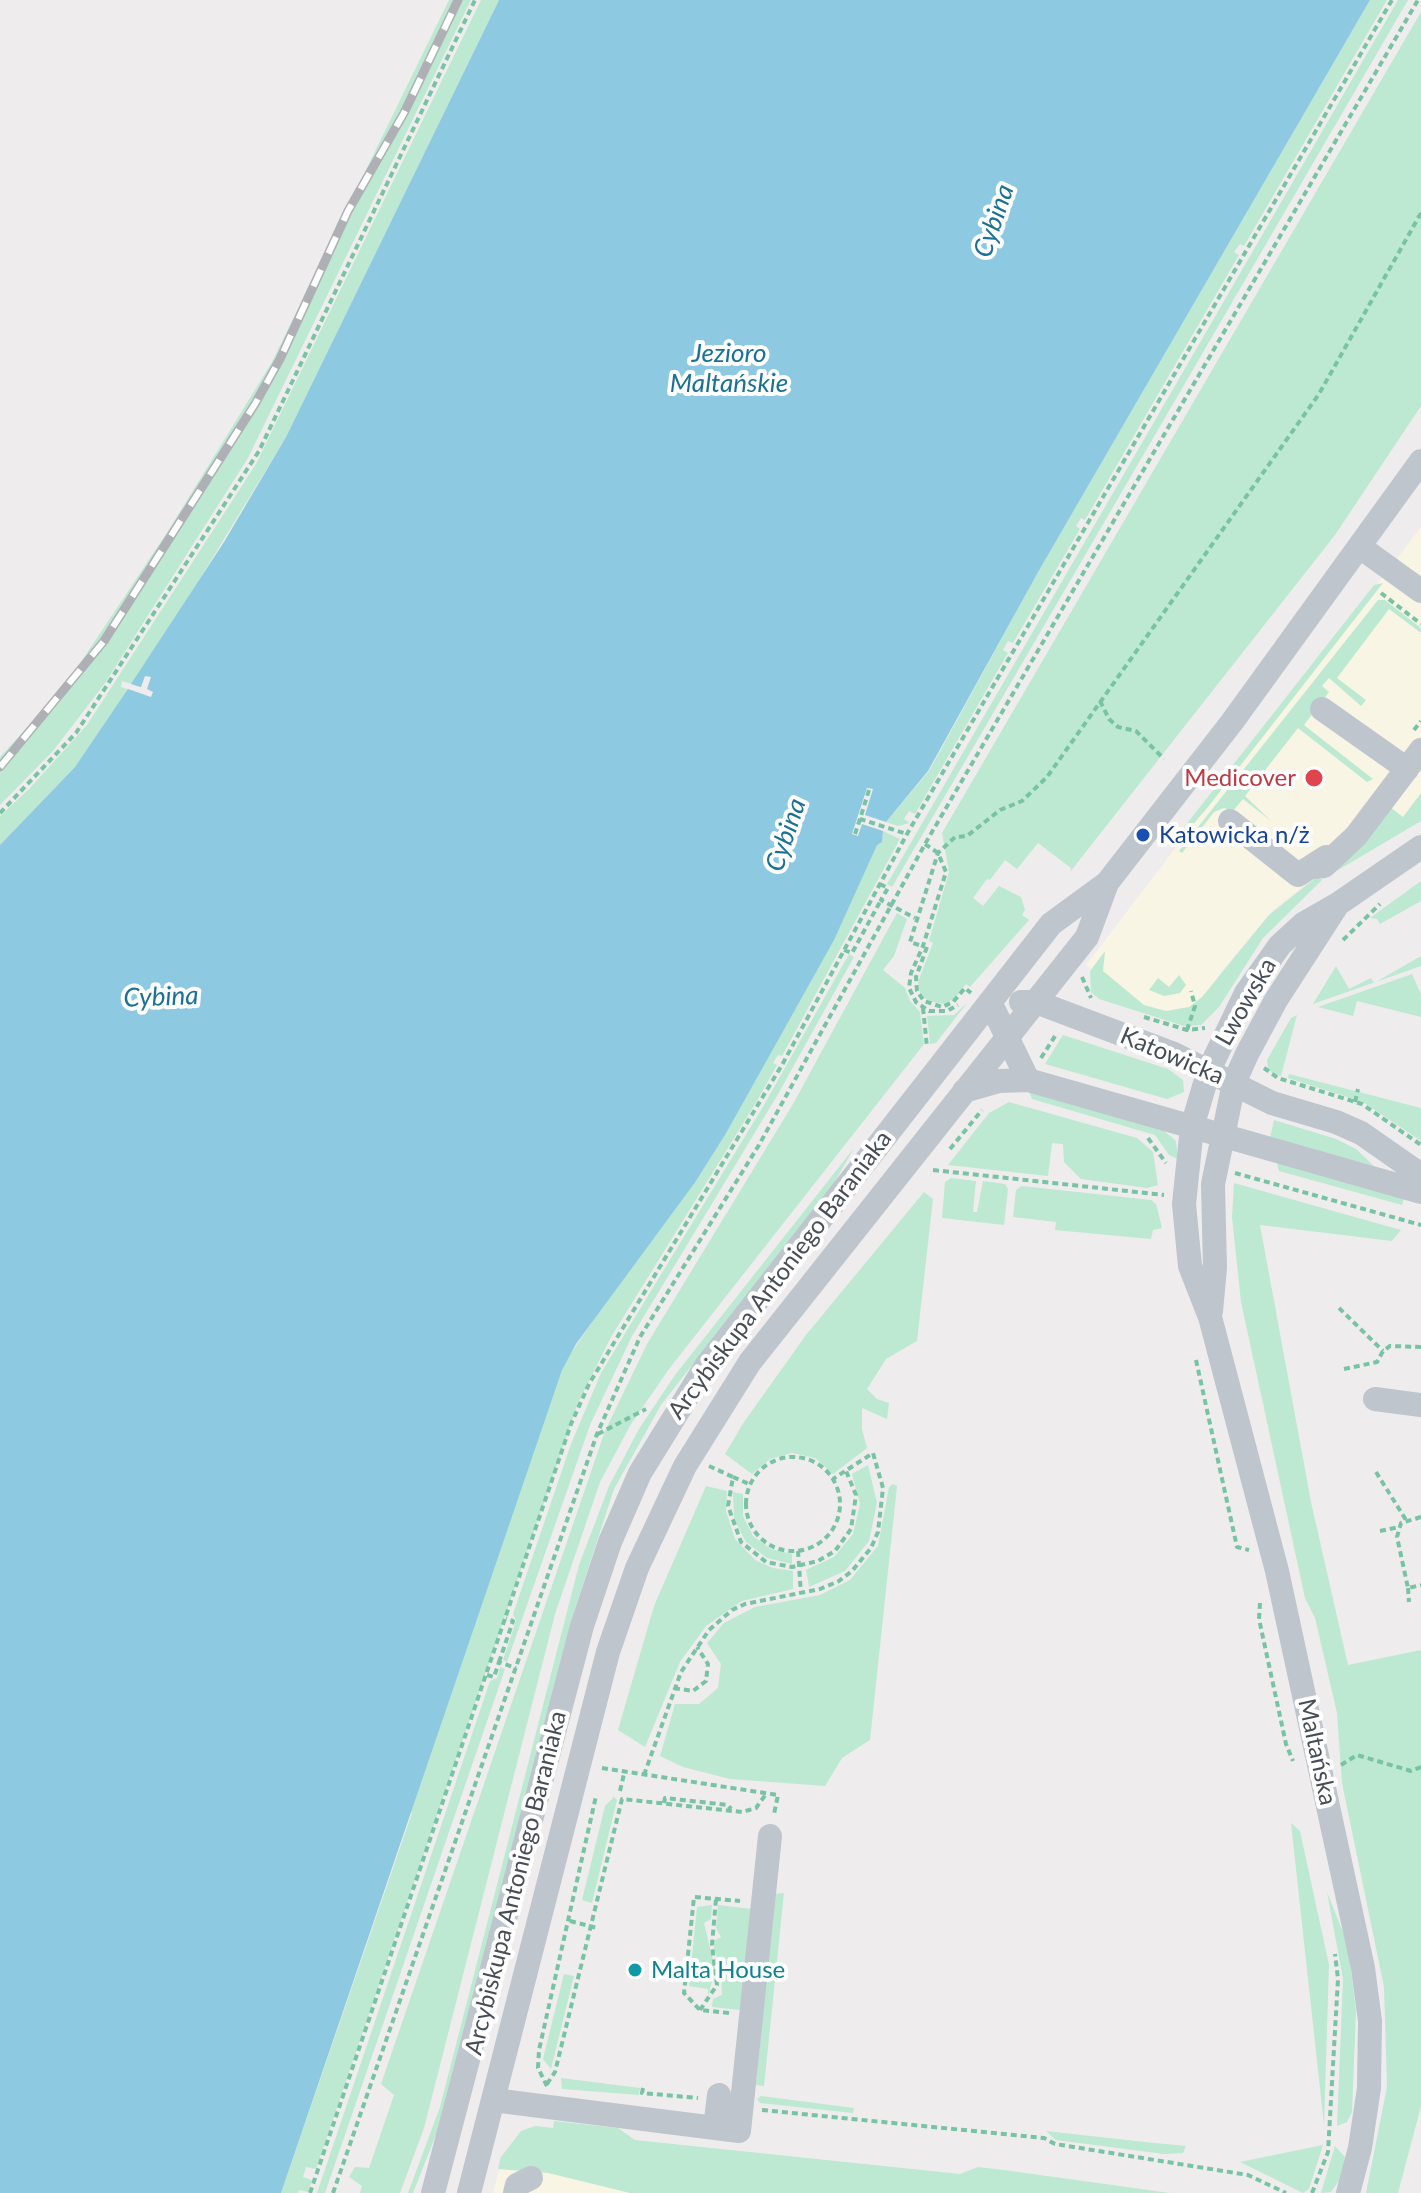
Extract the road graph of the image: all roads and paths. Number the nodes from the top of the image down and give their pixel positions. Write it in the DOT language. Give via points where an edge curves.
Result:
graph roads {
  1 [pos="475,0"];
  2 [pos="1392,0"];
  3 [pos="1418,0"];
  4 [pos="1421,213"];
  5 [pos="1421,461"];
  6 [pos="1360,547"];
  7 [pos="1389,584"];
  8 [pos="1421,593"];
  9 [pos="1421,624"];
  10 [pos="1100,701"];
  11 [pos="1322,709"];
  12 [pos="1164,759"];
  13 [pos="1414,760"];
  14 [pos="869,790"];
  15 [pos="0,813"];
  16 [pos="860,819"];
  17 [pos="1230,821"];
  18 [pos="855,834"];
  19 [pos="907,834"];
  20 [pos="925,844"];
  21 [pos="1421,847"];
  22 [pos="938,853"];
  23 [pos="1107,883"];
  24 [pos="880,884"];
  25 [pos="1389,898"];
  26 [pos="881,900"];
  27 [pos="1338,904"];
  28 [pos="891,906"];
  29 [pos="916,919"];
  30 [pos="919,945"];
  31 [pos="927,947"];
  32 [pos="844,950"];
  33 [pos="1334,950"];
  34 [pos="1077,974"];
  35 [pos="1191,991"];
  36 [pos="979,993"];
  37 [pos="1036,1002"];
  38 [pos="1099,1002"];
  39 [pos="924,1004"];
  40 [pos="1141,1016"];
  41 [pos="1187,1030"];
  42 [pos="1213,1030"];
  43 [pos="1057,1033"];
  44 [pos="1006,1039"];
  45 [pos="927,1044"];
  46 [pos="1034,1070"];
  47 [pos="1209,1070"];
  48 [pos="1234,1083"];
  49 [pos="1358,1089"];
  50 [pos="964,1091"];
  51 [pos="1355,1102"];
  52 [pos="987,1104"];
  53 [pos="1192,1127"];
  54 [pos="1136,1133"];
  55 [pos="1221,1136"];
  56 [pos="1167,1164"];
  57 [pos="933,1170"];
  58 [pos="1229,1172"];
  59 [pos="1421,1175"];
  60 [pos="923,1182"];
  61 [pos="1421,1192"];
  62 [pos="1168,1209"];
  63 [pos="1421,1225"];
  64 [pos="1339,1308"];
  65 [pos="1210,1317"];
  66 [pos="1194,1346"];
  67 [pos="1421,1347"];
  68 [pos="1383,1351"];
  69 [pos="1344,1369"];
  70 [pos="1375,1399"];
  71 [pos="1421,1405"];
  72 [pos="646,1409"];
  73 [pos="597,1434"];
  74 [pos="716,1454"];
  75 [pos="709,1466"];
  76 [pos="846,1471"];
  77 [pos="1376,1472"];
  78 [pos="733,1477"];
  79 [pos="703,1479"];
  80 [pos="833,1479"];
  81 [pos="750,1484"];
  82 [pos="1421,1517"];
  83 [pos="1406,1520"];
  84 [pos="1399,1527"];
  85 [pos="1380,1531"];
  86 [pos="798,1551"];
  87 [pos="1253,1551"];
  88 [pos="798,1567"];
  89 [pos="1421,1585"];
  90 [pos="1408,1588"];
  91 [pos="801,1594"];
  92 [pos="1261,1595"];
  93 [pos="1409,1602"];
  94 [pos="506,1618"];
  95 [pos="696,1647"];
  96 [pos="499,1662"];
  97 [pos="516,1668"];
  98 [pos="487,1675"];
  99 [pos="674,1688"];
  100 [pos="605,1756"];
  101 [pos="1295,1767"];
  102 [pos="1421,1767"];
  103 [pos="1337,1768"];
  104 [pos="624,1773"];
  105 [pos="644,1775"];
  106 [pos="599,1784"];
  107 [pos="766,1794"];
  108 [pos="778,1795"];
  109 [pos="622,1799"];
  110 [pos="770,1836"];
  111 [pos="716,1899"];
  112 [pos="743,1901"];
  113 [pos="570,1921"];
  114 [pos="590,1927"];
  115 [pos="597,1928"];
  116 [pos="1333,1943"];
  117 [pos="700,2010"];
  118 [pos="737,2014"];
  119 [pos="643,2088"];
  120 [pos="548,2095"];
  121 [pos="636,2099"];
  122 [pos="493,2100"];
  123 [pos="721,2112"];
  124 [pos="310,2193"];
  125 [pos="333,2193"];
  126 [pos="433,2193"];
  127 [pos="469,2193"];
  128 [pos="1286,2193"];
  129 [pos="1312,2193"];
  130 [pos="1348,2193"];
  1 -- 15 [label="path" via="259,451 76,733"];
  2 -- 19 [label="path"];
  3 -- 20 [label="path"];
  4 -- 10 [label="path" via="1319,394"];
  5 -- 6 [label="street, Arcybiskupa Antoniego Baraniaka"];
  6 -- 7 [label="street"];
  6 -- 23 [label="street, Arcybiskupa Antoniego Baraniaka"];
  7 -- 8 [label="street"];
  7 -- 9 [label="path"];
  10 -- 12 [label="path" via="1109,719 1136,731"];
  10 -- 22 [label="path" via="1047,777 1022,801 1000,810 967,836 955,837"];
  11 -- 13 [label="street"];
  13 -- 17 [label="street" via="1356,836 1324,866 1298,875"];
  14 -- 16 [label="path"];
  16 -- 18 [label="path"];
  16 -- 19 [label="path"];
  19 -- 24 [label="path"];
  20 -- 22 [label="path"];
  20 -- 28 [label="path"];
  21 -- 27 [label="street, Lwowska"];
  22 -- 29 [label="path"];
  22 -- 39 [label="path" via="946,872 909,981 912,995"];
  23 -- 36 [label="street, Arcybiskupa Antoniego Baraniaka" via="1051,924"];
  23 -- 37 [label="street, Arcybiskupa Antoniego Baraniaka" via="1087,937"];
  24 -- 26 [label="path" via="888,888"];
  24 -- 32 [label="path"];
  25 -- 33 [label="path"];
  26 -- 28 [label="path"];
  26 -- 32 [label="path" via="852,953"];
  27 -- 47 [label="street, Lwowska" via="1280,945 1246,993"];
  27 -- 48 [label="street, Lwowska" via="1274,1003"];
  28 -- 29 [label="path"];
  28 -- 73 [label="path" via="759,1145 640,1337"];
  29 -- 30 [label="path" via="910,942"];
  31 -- 39 [label="path" via="916,977"];
  32 -- 94 [label="path" via="782,1065 589,1384"];
  34 -- 38 [label="path"];
  35 -- 41 [label="path" via="1195,1006"];
  36 -- 37 [label="street, Katowicka"];
  36 -- 39 [label="path" via="965,988 942,1007"];
  36 -- 44 [label="street"];
  36 -- 126 [label="street, Arcybiskupa Antoniego Baraniaka" via="706,1366 631,1491 582,1626"];
  37 -- 44 [label="street, Arcybiskupa Antoniego Baraniaka"];
  37 -- 47 [label="street, Katowicka"];
  39 -- 45 [label="path"];
  40 -- 41 [label="path"];
  41 -- 42 [label="path"];
  43 -- 46 [label="path"];
  44 -- 46 [label="street"];
  44 -- 50 [label="street, Arcybiskupa Antoniego Baraniaka"];
  46 -- 50 [label="street"];
  46 -- 53 [label="street"];
  47 -- 48 [label="street, Katowicka"];
  47 -- 53 [label="street, Lwowska"];
  48 -- 55 [label="street, Lwowska"];
  48 -- 59 [label="street, Katowicka" via="1272,1103 1361,1133"];
  49 -- 51 [label="path"];
  50 -- 122 [label="street, Arcybiskupa Antoniego Baraniaka" via="750,1362 708,1426 658,1520 608,1652"];
  52 -- 57 [label="path"];
  53 -- 55 [label="street"];
  53 -- 65 [label="street, Maltańska" via="1186,1239 1190,1266"];
  54 -- 56 [label="path" via="1152,1142"];
  55 -- 61 [label="street"];
  55 -- 65 [label="street, Maltańska" via="1212,1198 1215,1268"];
  57 -- 60 [label="path"];
  57 -- 62 [label="path" via="1166,1195"];
  58 -- 63 [label="path"];
  64 -- 68 [label="path"];
  65 -- 130 [label="street, Maltańska" via="1283,1599 1363,1968 1370,2021 1369,2088"];
  66 -- 87 [label="path" via="1237,1547"];
  67 -- 68 [label="path" via="1398,1344"];
  68 -- 69 [label="path" via="1377,1362"];
  70 -- 71 [label="street"];
  72 -- 73 [label="path"];
  73 -- 97 [label="path"];
  74 -- 75 [label="path"];
  75 -- 78 [label="path"];
  75 -- 79 [label="path"];
  76 -- 80 [label="path"];
  76 -- 88 [label="path" via="856,1495 851,1529 835,1551"];
  76 -- 91 [label="path" via="873,1453 883,1488 878,1532 852,1571"];
  77 -- 83 [label="path"];
  78 -- 81 [label="path"];
  78 -- 88 [label="path" via="728,1506 741,1542 766,1562"];
  80 -- 81 [label="path" via="815,1462 790,1457 766,1465"];
  80 -- 86 [label="path" via="840,1502 834,1525 819,1543"];
  81 -- 86 [label="path" via="746,1508 754,1531 774,1547"];
  82 -- 83 [label="path"];
  83 -- 84 [label="path"];
  84 -- 85 [label="path"];
  84 -- 90 [label="path"];
  86 -- 88 [label="path"];
  88 -- 91 [label="path"];
  89 -- 90 [label="path"];
  90 -- 93 [label="path"];
  91 -- 95 [label="path" via="732,1610"];
  92 -- 101 [label="path" via="1259,1619"];
  94 -- 96 [label="path" via="513,1621"];
  94 -- 98 [label="path"];
  95 -- 99 [label="path"];
  95 -- 99 [label="path" via="708,1664 706,1681 693,1691"];
  96 -- 97 [label="path"];
  96 -- 98 [label="path" via="494,1677"];
  97 -- 125 [label="path"];
  98 -- 124 [label="path"];
  99 -- 105 [label="path"];
  100 -- 104 [label="path" via="602,1768"];
  102 -- 103 [label="path" via="1411,1771 1357,1755"];
  104 -- 105 [label="path"];
  104 -- 109 [label="path"];
  105 -- 107 [label="path"];
  106 -- 113 [label="path"];
  107 -- 108 [label="path"];
  107 -- 109 [label="path" via="756,1808 733,1810"];
  109 -- 114 [label="path"];
  110 -- 123 [label="street"];
  111 -- 112 [label="path"];
  111 -- 117 [label="path" via="712,1945 717,1985"];
  111 -- 117 [label="path" via="694,1897 684,1993"];
  113 -- 114 [label="path"];
  113 -- 120 [label="path" via="539,2050 538,2068"];
  114 -- 115 [label="path"];
  114 -- 120 [label="path"];
  116 -- 129 [label="path" via="1338,1979 1330,2136"];
  117 -- 118 [label="path"];
  119 -- 123 [label="path" via="642,2093 698,2098"];
  120 -- 122 [label="street"];
  120 -- 123 [label="street"];
  121 -- 123 [label="path"];
  122 -- 127 [label="street, Arcybiskupa Antoniego Baraniaka"];
  123 -- 128 [label="path" via="1044,2138 1248,2175"];
}
